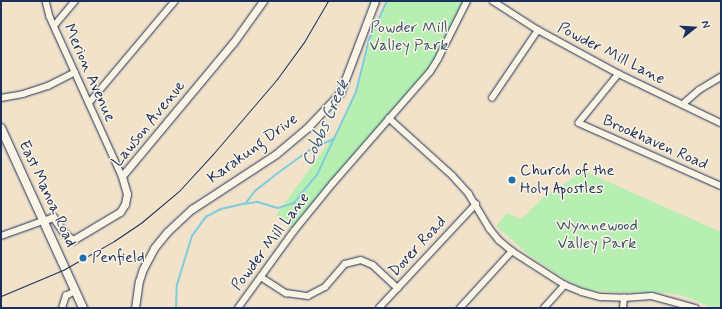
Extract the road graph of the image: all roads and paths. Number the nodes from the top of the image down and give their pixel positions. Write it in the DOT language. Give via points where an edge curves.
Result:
graph roads {
  1 [pos="46,1"];
  2 [pos="75,1"];
  3 [pos="175,1"];
  4 [pos="263,1"];
  5 [pos="375,1"];
  6 [pos="467,1"];
  7 [pos="493,1"];
  8 [pos="54,26"];
  9 [pos="538,30"];
  10 [pos="75,72"];
  11 [pos="619,74"];
  12 [pos="721,77"];
  13 [pos="1,98"];
  14 [pos="492,98"];
  15 [pos="89,103"];
  16 [pos="683,104"];
  17 [pos="389,118"];
  18 [pos="721,123"];
  19 [pos="1,128"];
  20 [pos="122,176"];
  21 [pos="721,186"];
  22 [pos="476,204"];
  23 [pos="43,221"];
  24 [pos="1,236"];
  25 [pos="512,251"];
  26 [pos="261,277"];
  27 [pos="565,285"];
  28 [pos="398,288"];
  29 [pos="75,291"];
  30 [pos="624,298"];
  31 [pos="62,308"];
  32 [pos="83,308"];
  33 [pos="135,308"];
  34 [pos="238,308"];
  35 [pos="380,308"];
  36 [pos="460,308"];
  37 [pos="544,308"];
  38 [pos="623,308"];
  39 [pos="695,308"];
  1 -- 8 [label="street, Merion Avenue"];
  2 -- 8 [label="street"];
  3 -- 15 [label="street"];
  4 -- 20 [label="street, Lawson Avenue" via="233,44"];
  5 -- 33 [label="street, Karakung Drive" via="340,93 307,128 276,154 192,209 167,232 154,248 143,269"];
  6 -- 17 [label="street, Powder Mill Lane" via="430,72"];
  7 -- 9 [label="street, Powder Mill Lane"];
  8 -- 10 [label="street, Merion Avenue"];
  9 -- 11 [label="street, Powder Mill Lane"];
  9 -- 14 [label="street"];
  10 -- 13 [label="street" via="48,86"];
  10 -- 15 [label="street, Merion Avenue"];
  11 -- 16 [label="street, Powder Mill Lane"];
  11 -- 21 [label="street, Brookhaven Road" via="579,123"];
  12 -- 16 [label="street" via="699,90"];
  15 -- 20 [label="street, Merion Avenue"];
  16 -- 18 [label="street, Powder Mill Lane"];
  17 -- 22 [label="street" via="453,176"];
  17 -- 26 [label="street, Powder Mill Lane" via="294,231"];
  19 -- 23 [label="main road, East Manoa Road"];
  20 -- 23 [label="street, Lawson Avenue" via="127,194 120,212 76,239 73,240 65,234 53,217"];
  22 -- 25 [label="street" via="490,229"];
  22 -- 28 [label="street, Dover Road"];
  23 -- 24 [label="street"];
  23 -- 29 [label="main road, East Manoa Road"];
  25 -- 27 [label="street"];
  25 -- 36 [label="street"];
  26 -- 28 [label="street" via="286,294 308,296 325,287 345,264 361,260 373,265"];
  26 -- 34 [label="street, Powder Mill Lane"];
  27 -- 30 [label="street" via="601,297"];
  27 -- 37 [label="street"];
  28 -- 35 [label="street, Dover Road"];
  29 -- 31 [label="street" via="66,296"];
  29 -- 32 [label="main road, East Manoa Road"];
  30 -- 38 [label="street"];
  30 -- 39 [label="street" via="652,296"];
}
